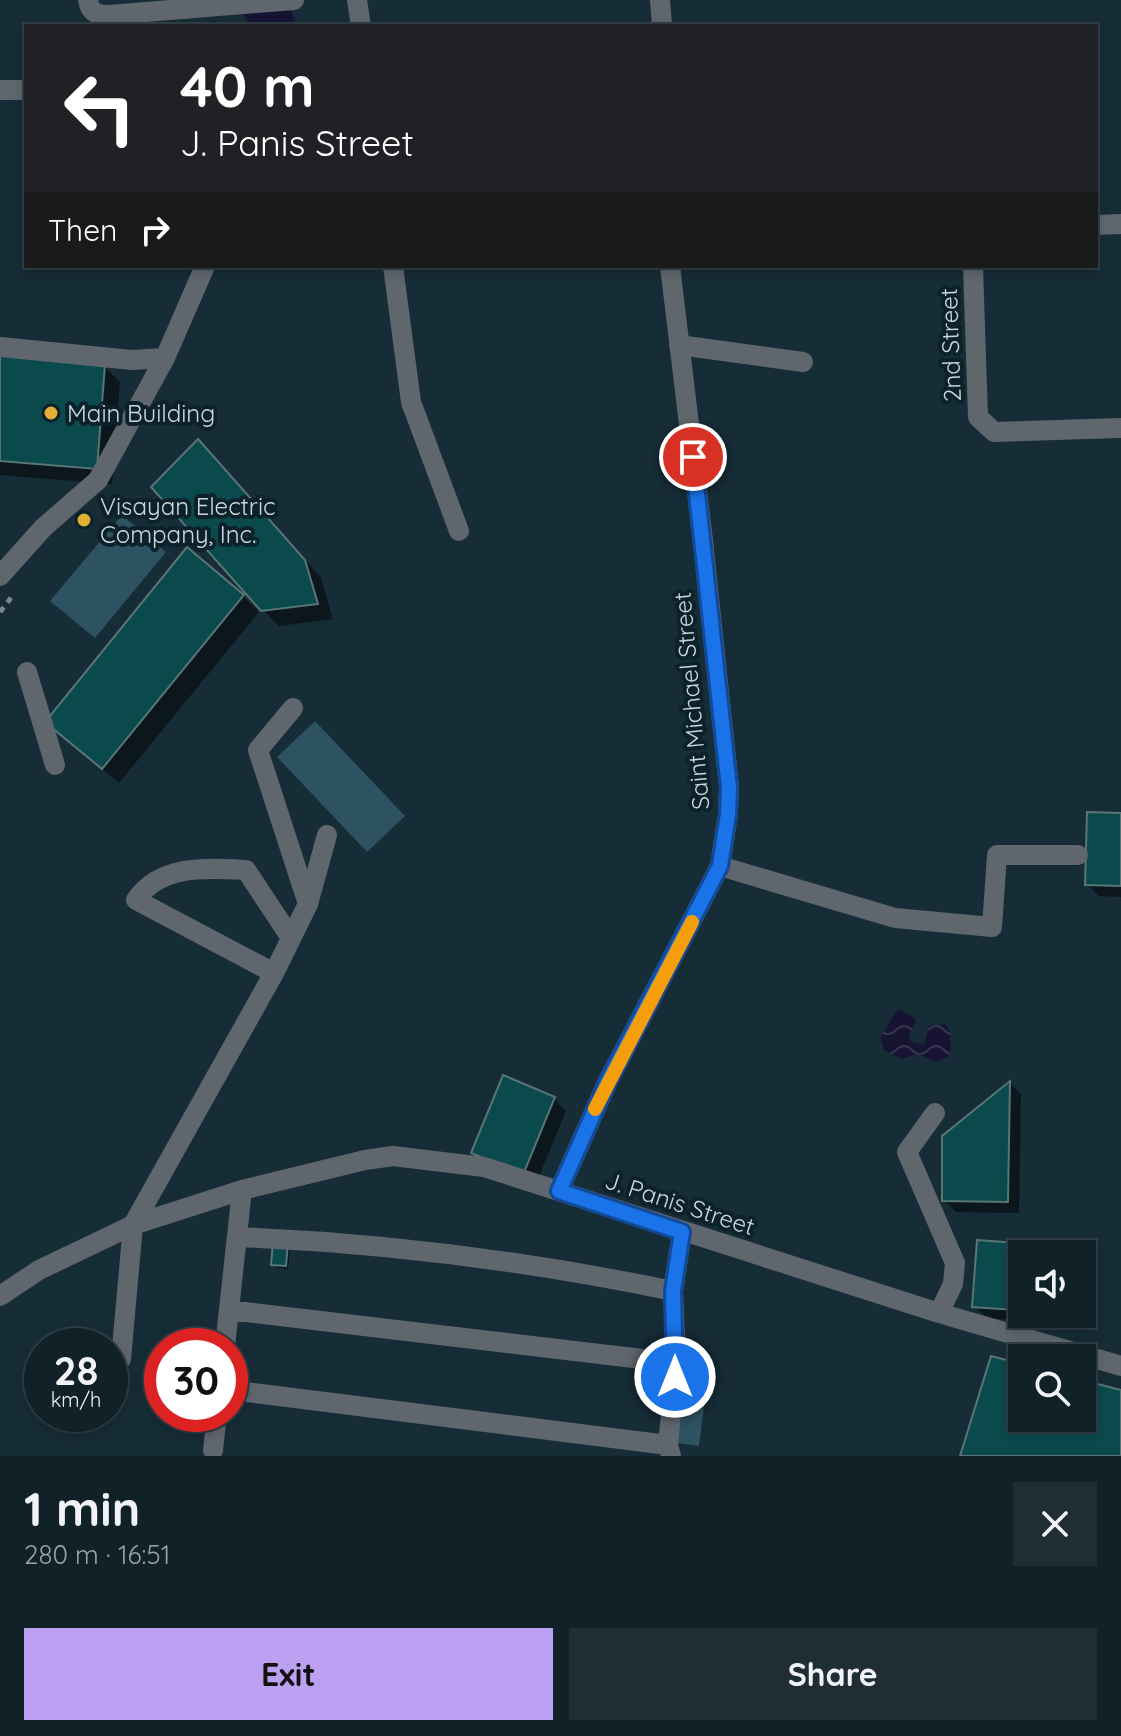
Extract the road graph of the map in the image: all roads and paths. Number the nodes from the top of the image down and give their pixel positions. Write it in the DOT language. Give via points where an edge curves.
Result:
graph roads {
  1 [pos="88,0"];
  2 [pos="357,0"];
  3 [pos="660,0"];
  4 [pos="290,1"];
  5 [pos="108,21"];
  6 [pos="361,24"];
  7 [pos="662,24"];
  8 [pos="0,90"];
  9 [pos="24,90"];
  10 [pos="1121,224"];
  11 [pos="1098,225"];
  12 [pos="204,268"];
  13 [pos="393,268"];
  14 [pos="670,268"];
  15 [pos="973,268"];
  16 [pos="679,345"];
  17 [pos="0,347"];
  18 [pos="165,358"];
  19 [pos="803,362"];
  20 [pos="1121,428"];
  21 [pos="459,531"];
  22 [pos="0,576"];
  23 [pos="27,672"];
  24 [pos="293,708"];
  25 [pos="55,765"];
  26 [pos="327,835"];
  27 [pos="1078,855"];
  28 [pos="720,866"];
  29 [pos="308,904"];
  30 [pos="291,938"];
  31 [pos="274,973"];
  32 [pos="935,1113"];
  33 [pos="242,1190"];
  34 [pos="559,1191"];
  35 [pos="133,1225"];
  36 [pos="682,1232"];
  37 [pos="237,1237"];
  38 [pos="673,1291"];
  39 [pos="0,1296"];
  40 [pos="229,1310"];
  41 [pos="939,1313"];
  42 [pos="124,1328"];
  43 [pos="227,1328"];
  44 [pos="676,1363"];
  45 [pos="1121,1366"];
  46 [pos="248,1392"];
  47 [pos="215,1432"];
  48 [pos="213,1450"];
  49 [pos="670,1450"];
  1 -- 5 [label="street" via="91,10"];
  2 -- 6 [label="street"];
  3 -- 7 [label="street"];
  4 -- 5 [label="street"];
  8 -- 9 [label="street"];
  10 -- 11 [label="street"];
  12 -- 18 [label="street"];
  13 -- 21 [label="street" via="411,402"];
  14 -- 16 [label="street, Saint Michael Street"];
  15 -- 20 [label="street, 2nd Street" via="978,417 994,432"];
  16 -- 19 [label="street"];
  16 -- 28 [label="street, Saint Michael Street" via="729,787"];
  17 -- 18 [label="street" via="132,360"];
  18 -- 22 [label="street" via="98,480 43,528"];
  23 -- 25 [label="street"];
  24 -- 29 [label="street" via="258,750"];
  26 -- 29 [label="street"];
  27 -- 28 [label="street" via="997,855 992,927 895,918"];
  28 -- 34 [label="street, Saint Michael Street" via="607,1083"];
  29 -- 30 [label="street"];
  30 -- 31 [label="street"];
  30 -- 31 [label="street" via="246,870 197,867 157,881 136,900"];
  31 -- 35 [label="street"];
  32 -- 41 [label="street" via="907,1152 955,1263 953,1284"];
  33 -- 34 [label="street, J. Panis Street" via="393,1156 484,1167"];
  33 -- 35 [label="street, J. Panis Street"];
  33 -- 37 [label="street"];
  34 -- 36 [label="street, J. Panis Street"];
  35 -- 39 [label="street, J. Panis Street" via="39,1270"];
  35 -- 42 [label="street"];
  36 -- 38 [label="street"];
  36 -- 41 [label="street, J. Panis Street"];
  37 -- 38 [label="street" via="338,1241 471,1257"];
  37 -- 40 [label="street"];
  38 -- 44 [label="street"];
  40 -- 43 [label="street"];
  40 -- 44 [label="street"];
  41 -- 45 [label="street, J. Panis Street"];
  44 -- 49 [label="street"];
  46 -- 49 [label="street"];
  47 -- 48 [label="street"];
}
